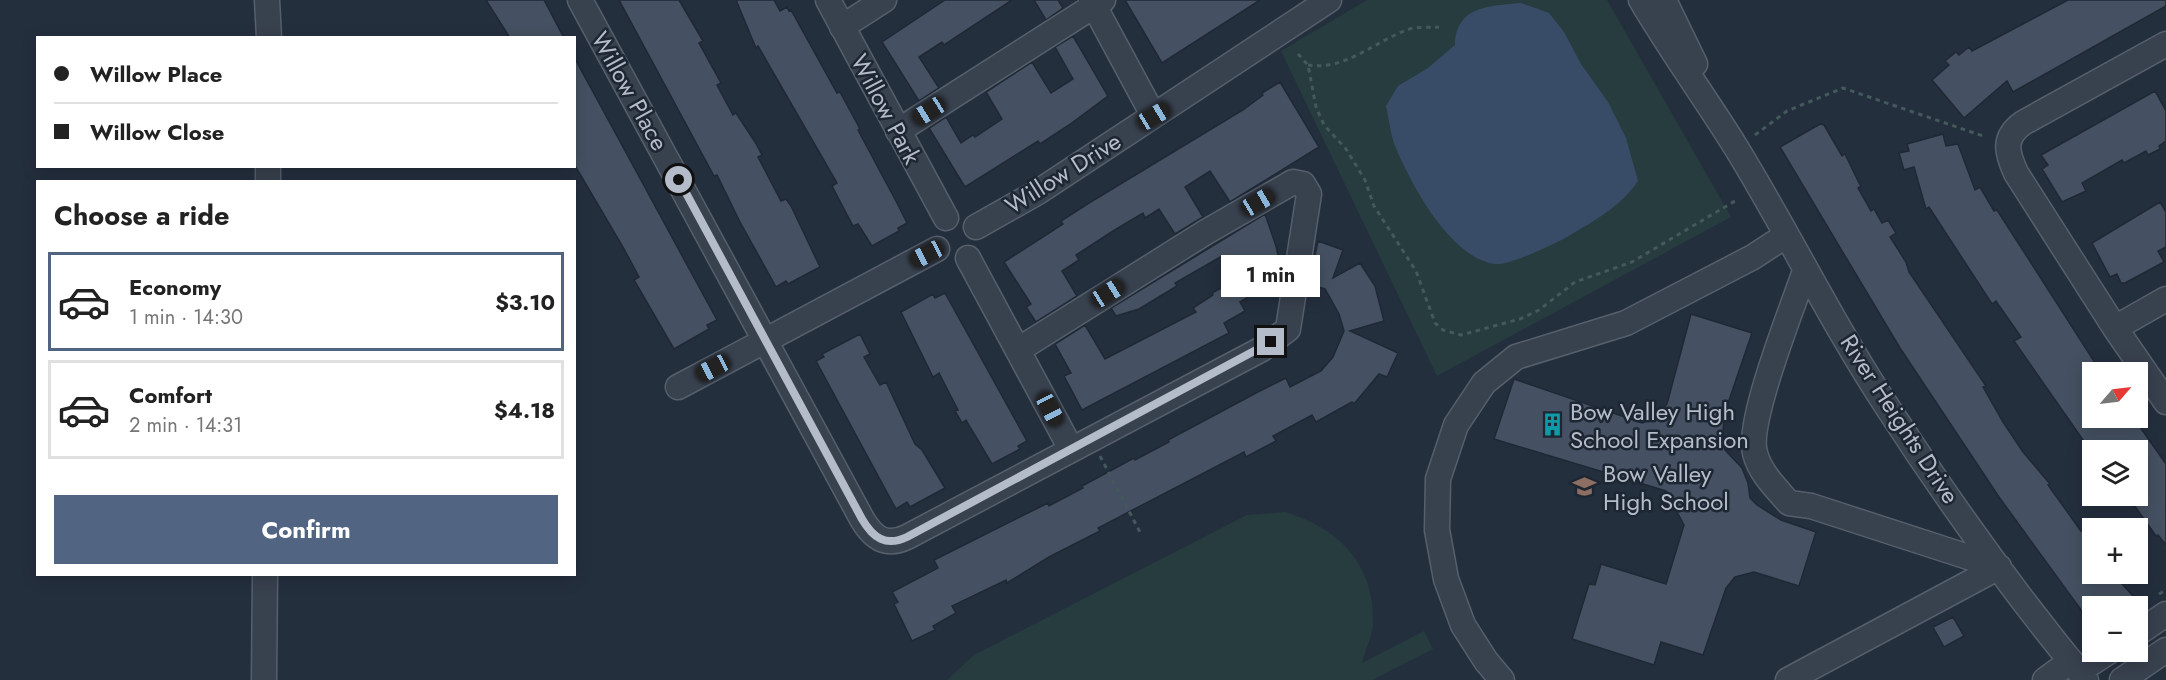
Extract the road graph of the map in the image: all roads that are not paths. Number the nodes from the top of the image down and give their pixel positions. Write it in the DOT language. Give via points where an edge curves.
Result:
graph roads {
  1 [pos="267,0"];
  2 [pos="580,0"];
  3 [pos="828,0"];
  4 [pos="884,0"];
  5 [pos="1329,0"];
  6 [pos="1641,0"];
  7 [pos="1664,0"];
  8 [pos="1096,2"];
  9 [pos="842,27"];
  10 [pos="269,36"];
  11 [pos="2166,44"];
  12 [pos="1154,116"];
  13 [pos="898,130"];
  14 [pos="1744,140"];
  15 [pos="946,218"];
  16 [pos="976,227"];
  17 [pos="1785,236"];
  18 [pos="937,249"];
  19 [pos="968,258"];
  20 [pos="1805,271"];
  21 [pos="2166,299"];
  22 [pos="2115,328"];
  23 [pos="766,341"];
  24 [pos="1018,350"];
  25 [pos="678,387"];
  26 [pos="2166,402"];
  27 [pos="1071,449"];
  28 [pos="1999,567"];
  29 [pos="266,576"];
  30 [pos="2166,614"];
  31 [pos="2148,626"];
  32 [pos="2166,650"];
  33 [pos="2093,662"];
  34 [pos="2079,671"];
  35 [pos="264,680"];
  36 [pos="1502,680"];
  37 [pos="1788,680"];
  38 [pos="2045,680"];
  39 [pos="2122,680"];
  1 -- 10 [label="street"];
  2 -- 23 [label="street, Willow Place"];
  3 -- 9 [label="street, Willow Park"];
  4 -- 9 [label="street"];
  5 -- 12 [label="street, Willow Drive"];
  6 -- 14 [label="street, River Heights Drive" via="1665,41"];
  7 -- 14 [label="street, River Heights Drive"];
  8 -- 12 [label="street"];
  8 -- 13 [label="street"];
  9 -- 13 [label="street, Willow Park"];
  11 -- 22 [label="street" via="2023,123 2007,144 2016,173"];
  12 -- 16 [label="street, Willow Drive" via="1038,192"];
  13 -- 15 [label="street, Willow Park"];
  14 -- 17 [label="street, River Heights Drive"];
  15 -- 16 [label="street" via="965,217"];
  15 -- 18 [label="street" via="935,232"];
  16 -- 19 [label="street" via="977,247"];
  17 -- 20 [label="street, River Heights Drive"];
  17 -- 36 [label="street" via="1753,257 1626,323 1516,357 1484,383 1456,425 1438,479 1437,530 1446,579 1463,625"];
  18 -- 19 [label="street" via="946,258"];
  18 -- 23 [label="street"];
  19 -- 24 [label="street"];
  20 -- 28 [label="street, River Heights Drive" via="1888,408"];
  20 -- 28 [label="street" via="1755,419 1754,452 1766,476 1789,503 1811,506"];
  21 -- 22 [label="street"];
  22 -- 26 [label="street"];
  23 -- 25 [label="street"];
  23 -- 27 [label="street, Willow Place" via="862,519 883,541 907,537"];
  24 -- 27 [label="street"];
  24 -- 27 [label="street" via="1293,182 1304,184 1309,194 1288,329 1262,349"];
  28 -- 34 [label="street, River Heights Drive"];
  28 -- 37 [label="street"];
  29 -- 35 [label="street"];
  30 -- 31 [label="street"];
  32 -- 39 [label="street"];
  33 -- 34 [label="street"];
  34 -- 38 [label="street"];
}
